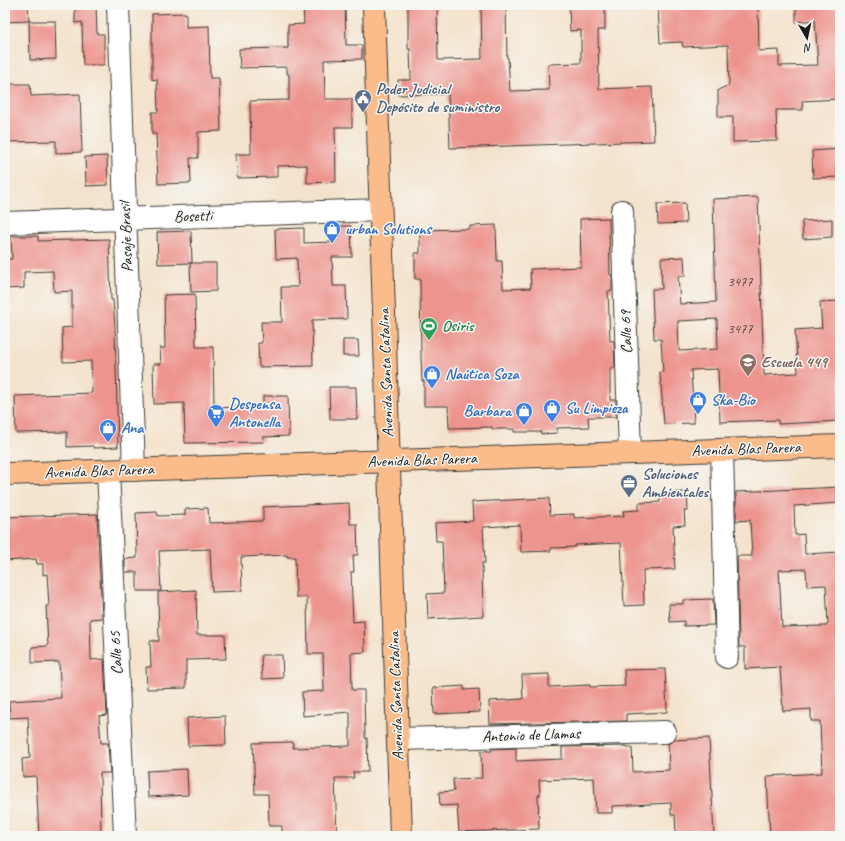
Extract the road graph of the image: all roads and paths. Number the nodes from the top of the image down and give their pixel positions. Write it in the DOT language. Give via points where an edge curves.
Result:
graph roads {
  1 [pos="118,5"];
  2 [pos="374,5"];
  3 [pos="380,210"];
  4 [pos="622,211"];
  5 [pos="125,218"];
  6 [pos="5,222"];
  7 [pos="840,446"];
  8 [pos="722,450"];
  9 [pos="630,453"];
  10 [pos="389,461"];
  11 [pos="134,470"];
  12 [pos="108,471"];
  13 [pos="5,474"];
  14 [pos="727,657"];
  15 [pos="665,732"];
  16 [pos="398,739"];
  17 [pos="125,836"];
  18 [pos="401,836"];
  1 -- 5 [label="street, Pasaje Brasil"];
  2 -- 3 [label="main road, Avenida Santa Catalina"];
  3 -- 5 [label="street, Bosetti"];
  3 -- 10 [label="main road, Avenida Santa Catalina"];
  4 -- 9 [label="street, Calle 69"];
  5 -- 6 [label="street, Bosetti"];
  5 -- 11 [label="street, Pasaje Brasil"];
  7 -- 8 [label="main road, Avenida Blas Parera"];
  8 -- 9 [label="main road, Avenida Blas Parera"];
  8 -- 14 [label="street"];
  9 -- 10 [label="main road, Avenida Blas Parera"];
  10 -- 11 [label="main road, Avenida Blas Parera"];
  10 -- 16 [label="main road, Avenida Santa Catalina"];
  11 -- 12 [label="main road, Avenida Blas Parera"];
  12 -- 13 [label="main road, Avenida Blas Parera"];
  12 -- 17 [label="street, Calle 65"];
  15 -- 16 [label="street, Antonio de Llamas"];
  16 -- 18 [label="main road, Avenida Santa Catalina"];
}
